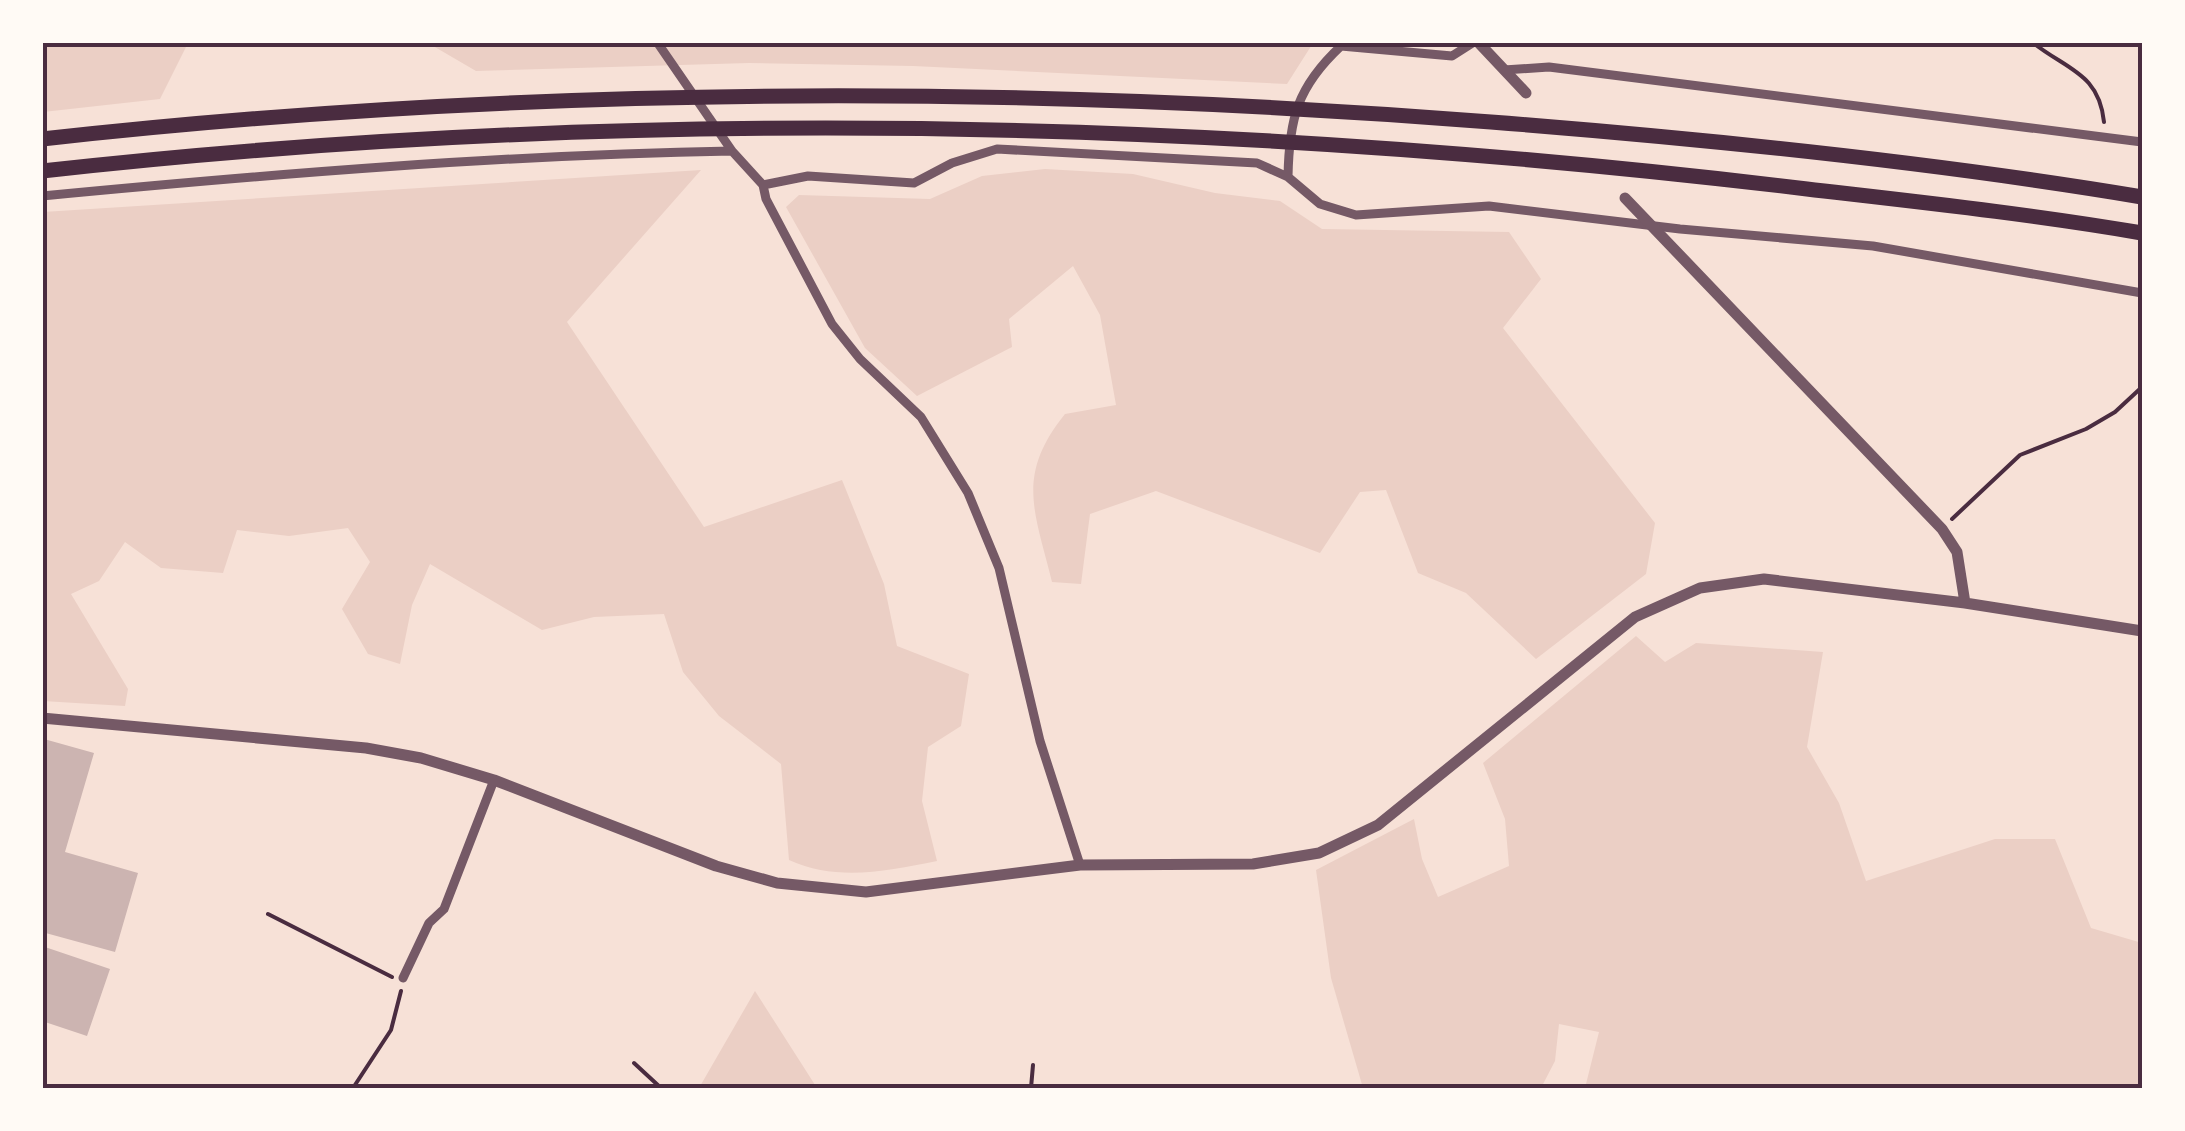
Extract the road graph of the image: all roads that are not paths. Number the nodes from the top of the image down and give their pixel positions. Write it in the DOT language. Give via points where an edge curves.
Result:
graph roads {
  1 [pos="657,42"];
  2 [pos="1476,42"];
  3 [pos="1504,70"];
  4 [pos="1526,93"];
  5 [pos="42,139"];
  6 [pos="2142,142"];
  7 [pos="732,152"];
  8 [pos="42,172"];
  9 [pos="1288,177"];
  10 [pos="763,185"];
  11 [pos="42,196"];
  12 [pos="2142,197"];
  13 [pos="1625,198"];
  14 [pos="1648,223"];
  15 [pos="2142,232"];
  16 [pos="2142,293"];
  17 [pos="1965,603"];
  18 [pos="2142,632"];
  19 [pos="42,718"];
  20 [pos="494,780"];
  21 [pos="1080,866"];
  22 [pos="403,978"];
  1 -- 7 [label="street"];
  2 -- 3 [label="street"];
  2 -- 9 [label="street" via="1452,56 1340,46 1316,69 1289,123"];
  3 -- 4 [label="street"];
  3 -- 6 [label="street" via="1549,67"];
  5 -- 12 [label="highway" via="418,106 922,93 1321,108 1720,142"];
  7 -- 10 [label="street"];
  7 -- 11 [label="street" via="574,154 287,172"];
  8 -- 15 [label="highway" via="419,138 756,126 920,128 1321,141 1617,166"];
  9 -- 10 [label="street" via="1257,162 998,149 914,183 825,176"];
  9 -- 14 [label="street" via="1320,204 1356,215 1489,206"];
  10 -- 21 [label="street" via="832,324 921,417 968,493 999,568 1040,741"];
  13 -- 14 [label="street"];
  14 -- 16 [label="street" via="1872,246"];
  14 -- 17 [label="street" via="1942,529 1958,552"];
  17 -- 18 [label="street"];
  17 -- 21 [label="street" via="1764,579 1700,588 1635,618 1417,795 1346,843 1253,864"];
  19 -- 20 [label="street" via="366,748"];
  20 -- 21 [label="street" via="716,866 816,889 898,890"];
  20 -- 22 [label="street" via="444,909 429,923"];
}
